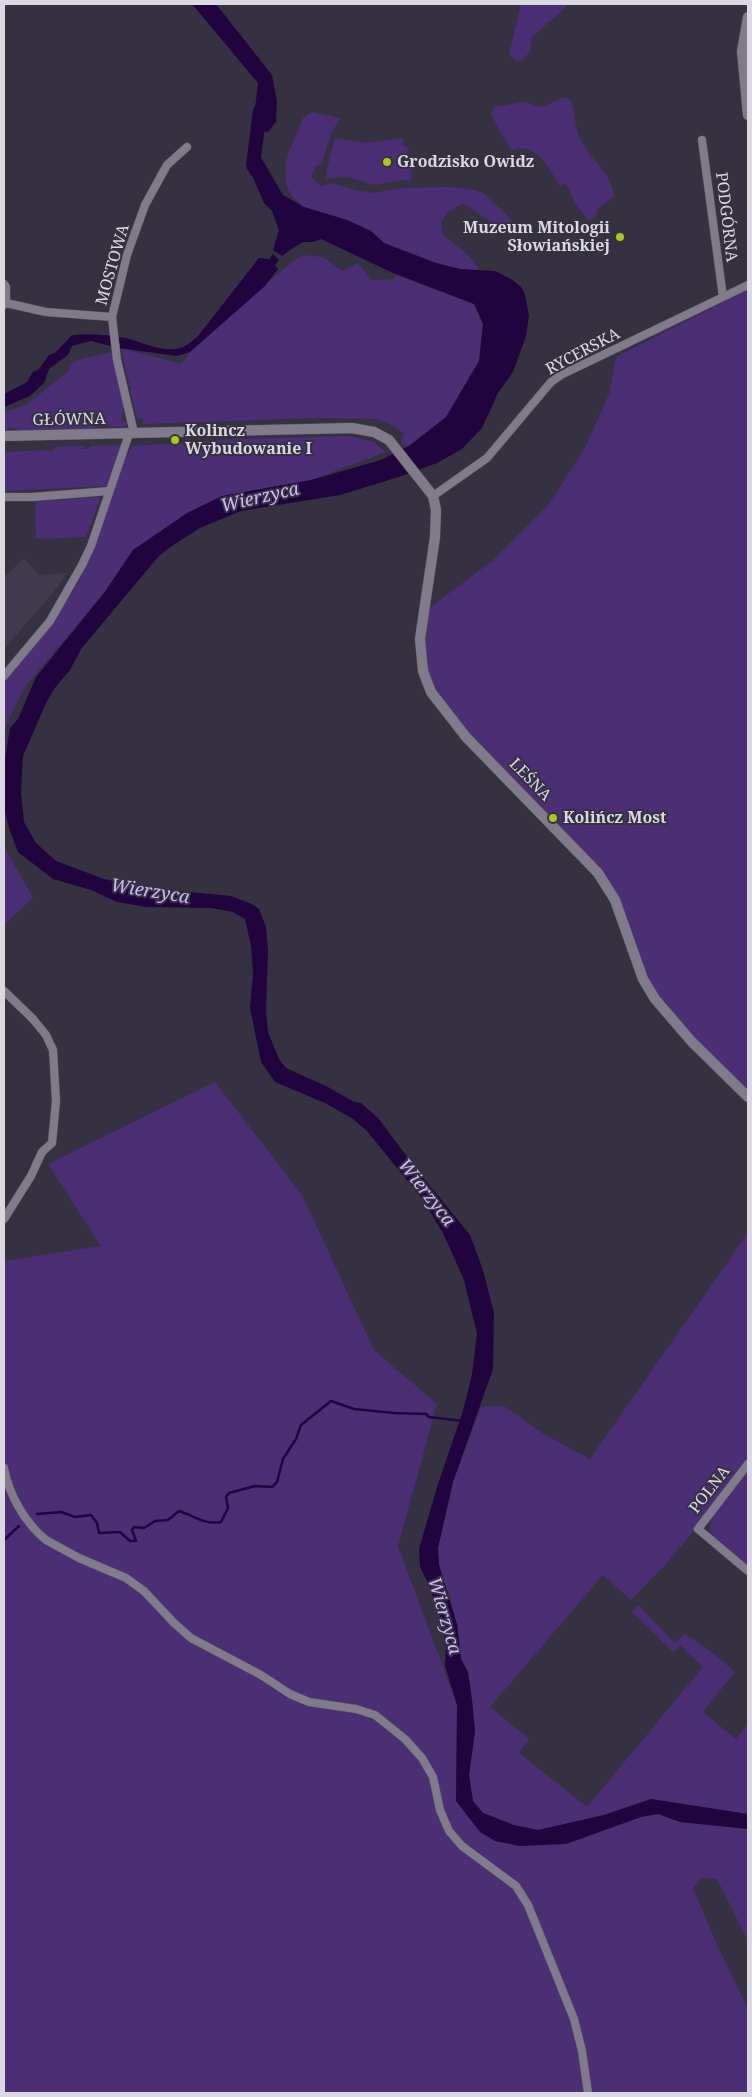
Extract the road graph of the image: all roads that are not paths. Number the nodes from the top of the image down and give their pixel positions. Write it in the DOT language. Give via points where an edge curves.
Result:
graph roads {
  1 [pos="748,17"];
  2 [pos="748,115"];
  3 [pos="702,140"];
  4 [pos="187,146"];
  5 [pos="4,284"];
  6 [pos="748,285"];
  7 [pos="722,297"];
  8 [pos="5,304"];
  9 [pos="112,317"];
  10 [pos="132,433"];
  11 [pos="4,436"];
  12 [pos="397,450"];
  13 [pos="109,491"];
  14 [pos="433,496"];
  15 [pos="4,497"];
  16 [pos="4,676"];
  17 [pos="4,990"];
  18 [pos="748,1097"];
  19 [pos="4,1219"];
  20 [pos="748,1464"];
  21 [pos="4,1468"];
  22 [pos="748,1571"];
  23 [pos="588,2093"];
  1 -- 2 [label="street" via="742,52"];
  3 -- 7 [label="street, PODGÓRNA"];
  4 -- 9 [label="street, MOSTOWA" via="167,165 145,205 127,255"];
  5 -- 8 [label="street"];
  6 -- 7 [label="street, RYCERSKA"];
  7 -- 14 [label="street, RYCERSKA" via="556,378 487,458"];
  8 -- 9 [label="street" via="46,312"];
  9 -- 10 [label="street, MOSTOWA"];
  10 -- 11 [label="street, GŁÓWNA"];
  10 -- 12 [label="street, GŁÓWNA" via="352,428 374,432 389,440"];
  10 -- 13 [label="street"];
  12 -- 14 [label="street, LEŚNA"];
  13 -- 15 [label="street"];
  13 -- 16 [label="street" via="82,565 50,620"];
  14 -- 18 [label="street, LEŚNA" via="435,537 420,639 423,671 431,692 466,737 598,873 615,900 654,999"];
  17 -- 19 [label="street" via="46,1035 53,1050 56,1101 52,1143 42,1152"];
  20 -- 22 [label="street, POLNA" via="698,1529"];
  21 -- 23 [label="street" via="22,1514 46,1540 135,1584 182,1631 200,1644 300,1699 375,1715 415,1749 433,1777 449,1831 462,1846 516,1886 528,1905 574,2019"];
}
